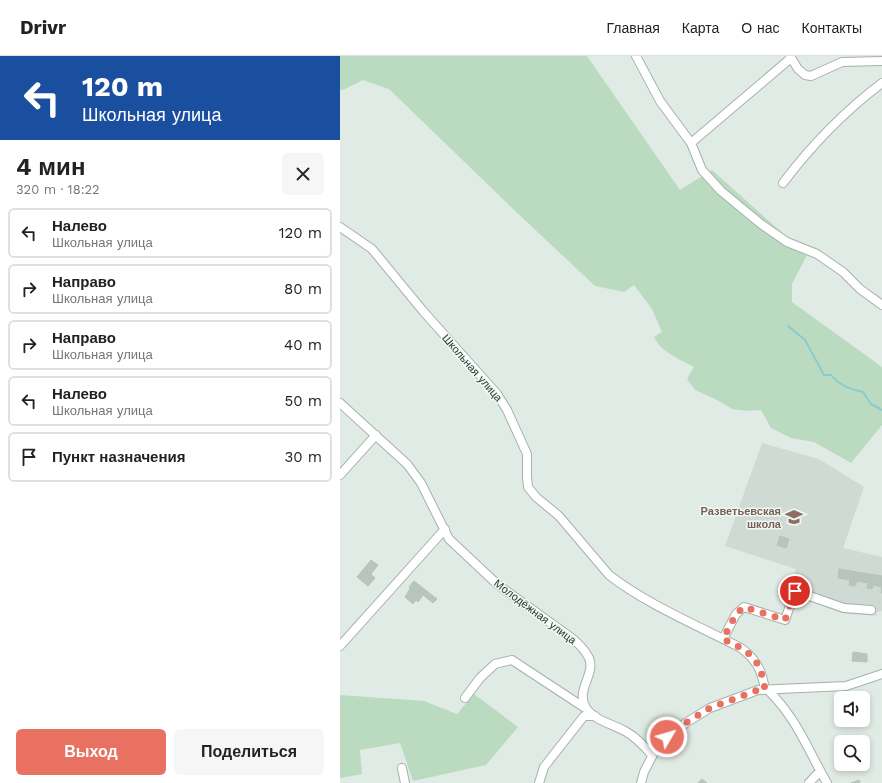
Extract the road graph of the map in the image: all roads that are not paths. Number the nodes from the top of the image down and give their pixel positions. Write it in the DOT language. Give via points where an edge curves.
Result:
graph roads {
  1 [pos="636,56"];
  2 [pos="791,57"];
  3 [pos="882,61"];
  4 [pos="882,82"];
  5 [pos="691,143"];
  6 [pos="783,183"];
  7 [pos="340,227"];
  8 [pos="882,305"];
  9 [pos="340,402"];
  10 [pos="376,435"];
  11 [pos="340,475"];
  12 [pos="445,528"];
  13 [pos="871,610"];
  14 [pos="723,639"];
  15 [pos="340,646"];
  16 [pos="882,674"];
  17 [pos="766,690"];
  18 [pos="465,698"];
  19 [pos="586,708"];
  20 [pos="594,716"];
  21 [pos="652,755"];
  22 [pos="402,768"];
  23 [pos="820,771"];
  24 [pos="405,783"];
  25 [pos="539,783"];
  26 [pos="641,783"];
  27 [pos="809,783"];
  28 [pos="827,783"];
  1 -- 5 [label="street" via="660,101"];
  2 -- 3 [label="street" via="798,69 811,76 842,62"];
  2 -- 5 [label="street"];
  4 -- 6 [label="street" via="806,153"];
  5 -- 8 [label="street" via="702,170 721,191 786,242 817,254 843,272"];
  7 -- 14 [label="street, Школьная улица" via="372,249 497,394 527,454 528,487 559,516 608,575 659,606"];
  9 -- 10 [label="street, Молодёжная улица"];
  10 -- 11 [label="street"];
  10 -- 12 [label="street, Молодёжная улица" via="407,464 421,483"];
  12 -- 15 [label="street"];
  12 -- 19 [label="street, Молодёжная улица" via="449,539 497,584 583,648 589,658 590,667 582,699"];
  13 -- 14 [label="street" via="844,608 795,591 785,620 744,607 736,614"];
  14 -- 17 [label="street, Школьная улица" via="742,648 760,666"];
  16 -- 17 [label="street" via="846,686"];
  17 -- 21 [label="street" via="758,690 710,708 658,744"];
  17 -- 23 [label="street" via="782,704 793,719"];
  18 -- 19 [label="street" via="495,664 512,660"];
  19 -- 20 [label="street"];
  20 -- 21 [label="street" via="626,732"];
  20 -- 25 [label="street" via="584,716 544,766"];
  21 -- 26 [label="street"];
  22 -- 24 [label="street"];
  23 -- 27 [label="street"];
  23 -- 28 [label="street"];
}
